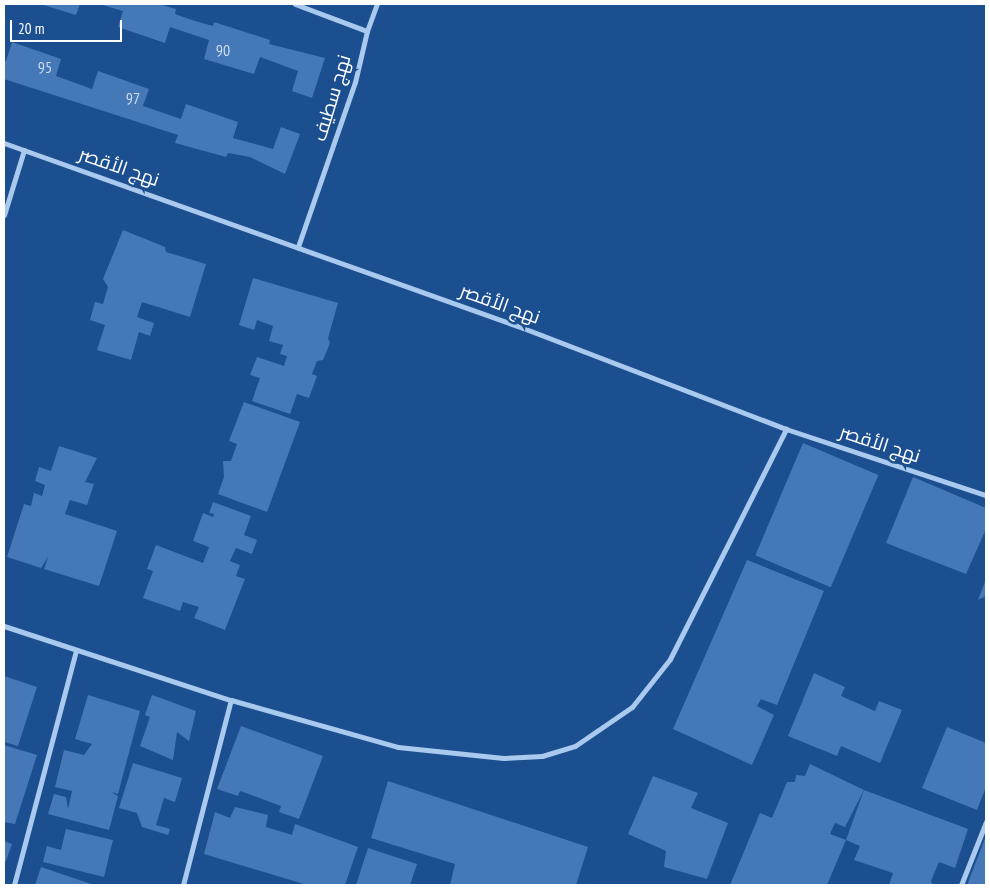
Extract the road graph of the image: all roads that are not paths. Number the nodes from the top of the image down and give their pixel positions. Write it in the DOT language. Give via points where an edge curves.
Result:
graph roads {
  1 [pos="295,4"];
  2 [pos="377,4"];
  3 [pos="368,30"];
  4 [pos="4,143"];
  5 [pos="24,150"];
  6 [pos="4,215"];
  7 [pos="298,247"];
  8 [pos="786,429"];
  9 [pos="986,495"];
  10 [pos="4,626"];
  11 [pos="76,650"];
  12 [pos="231,700"];
  13 [pos="986,822"];
  14 [pos="14,885"];
  15 [pos="183,885"];
  16 [pos="961,885"];
  1 -- 3 [label="street"];
  2 -- 3 [label="street, نهج سطيف"];
  3 -- 7 [label="street, نهج سطيف" via="355,82"];
  4 -- 5 [label="street, نهج الأقصر"];
  5 -- 6 [label="street"];
  5 -- 7 [label="street, نهج الأقصر"];
  7 -- 8 [label="street, نهج الأقصر" via="523,328"];
  8 -- 9 [label="street, نهج الأقصر"];
  8 -- 12 [label="street" via="670,659 632,707 575,746 542,756 503,758 398,747"];
  10 -- 11 [label="street"];
  11 -- 12 [label="street"];
  11 -- 14 [label="street"];
  12 -- 15 [label="street"];
  13 -- 16 [label="street"];
}
